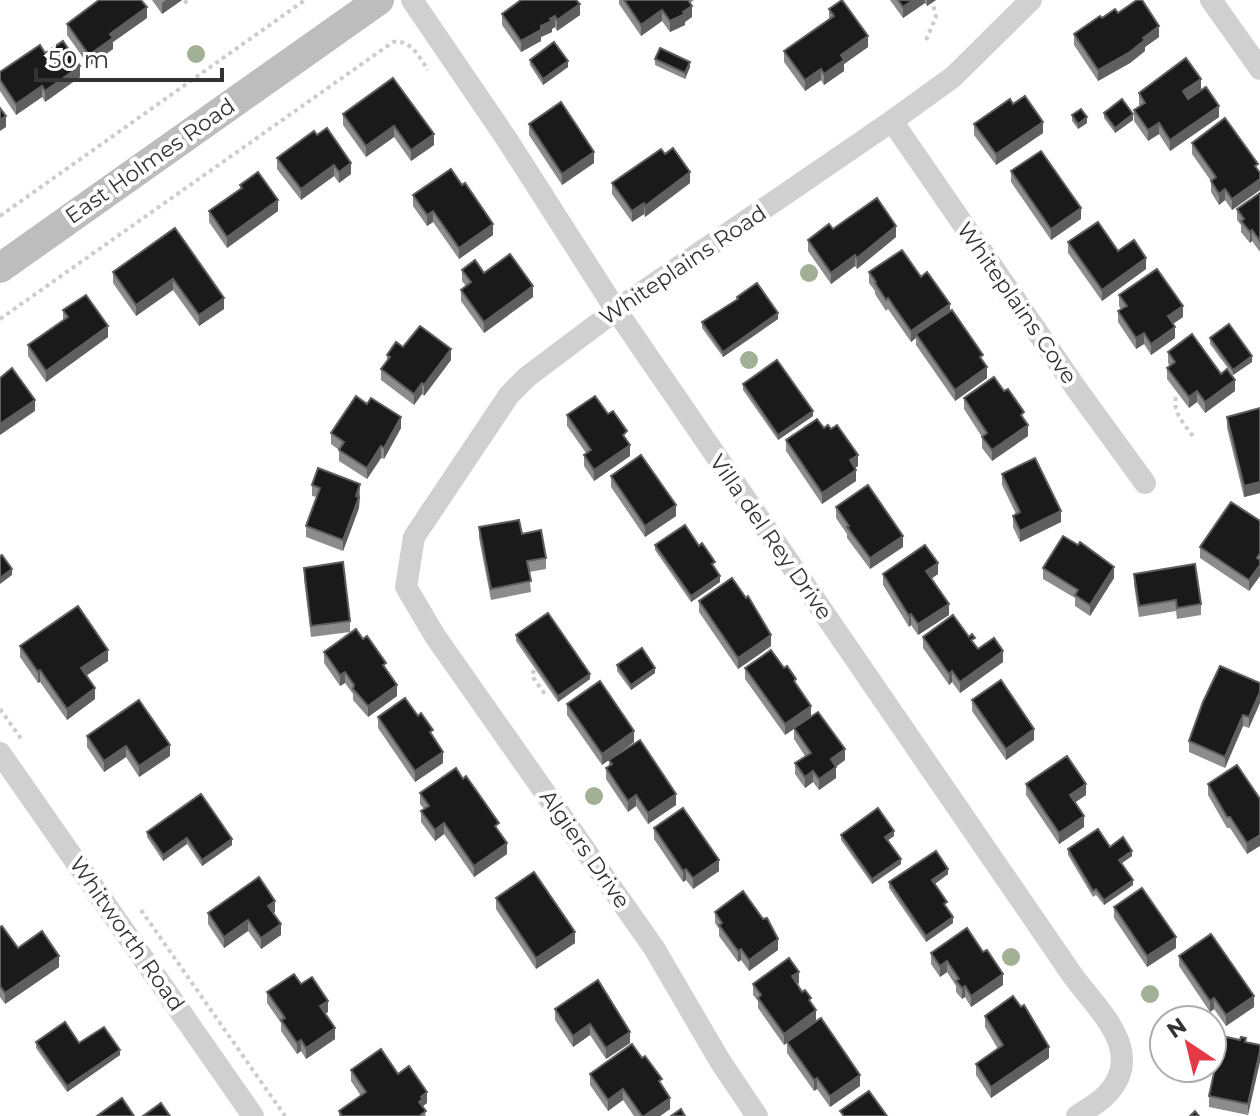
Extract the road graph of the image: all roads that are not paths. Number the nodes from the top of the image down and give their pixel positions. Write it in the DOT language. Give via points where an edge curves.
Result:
graph roads {
  1 [pos="379,0"];
  2 [pos="412,0"];
  3 [pos="1031,0"];
  4 [pos="1211,0"];
  5 [pos="1260,69"];
  6 [pos="892,121"];
  7 [pos="0,268"];
  8 [pos="616,310"];
  9 [pos="1145,483"];
  10 [pos="406,587"];
  11 [pos="0,753"];
  12 [pos="253,1116"];
  13 [pos="757,1116"];
  14 [pos="1077,1116"];
  1 -- 7 [label="main road, East Holmes Road"];
  2 -- 8 [label="street, Villa del Rey Drive"];
  3 -- 6 [label="street, Whiteplains Road" via="953,77"];
  4 -- 5 [label="street"];
  6 -- 8 [label="street, Whiteplains Road"];
  6 -- 9 [label="street, Whiteplains Cove"];
  8 -- 10 [label="street, Whiteplains Road" via="509,395 414,537"];
  8 -- 14 [label="street, Villa del Rey Drive" via="1112,1027 1121,1046 1120,1072 1107,1096"];
  10 -- 13 [label="street, Algiers Drive" via="654,948"];
  11 -- 12 [label="street, Whitworth Road"];
}
